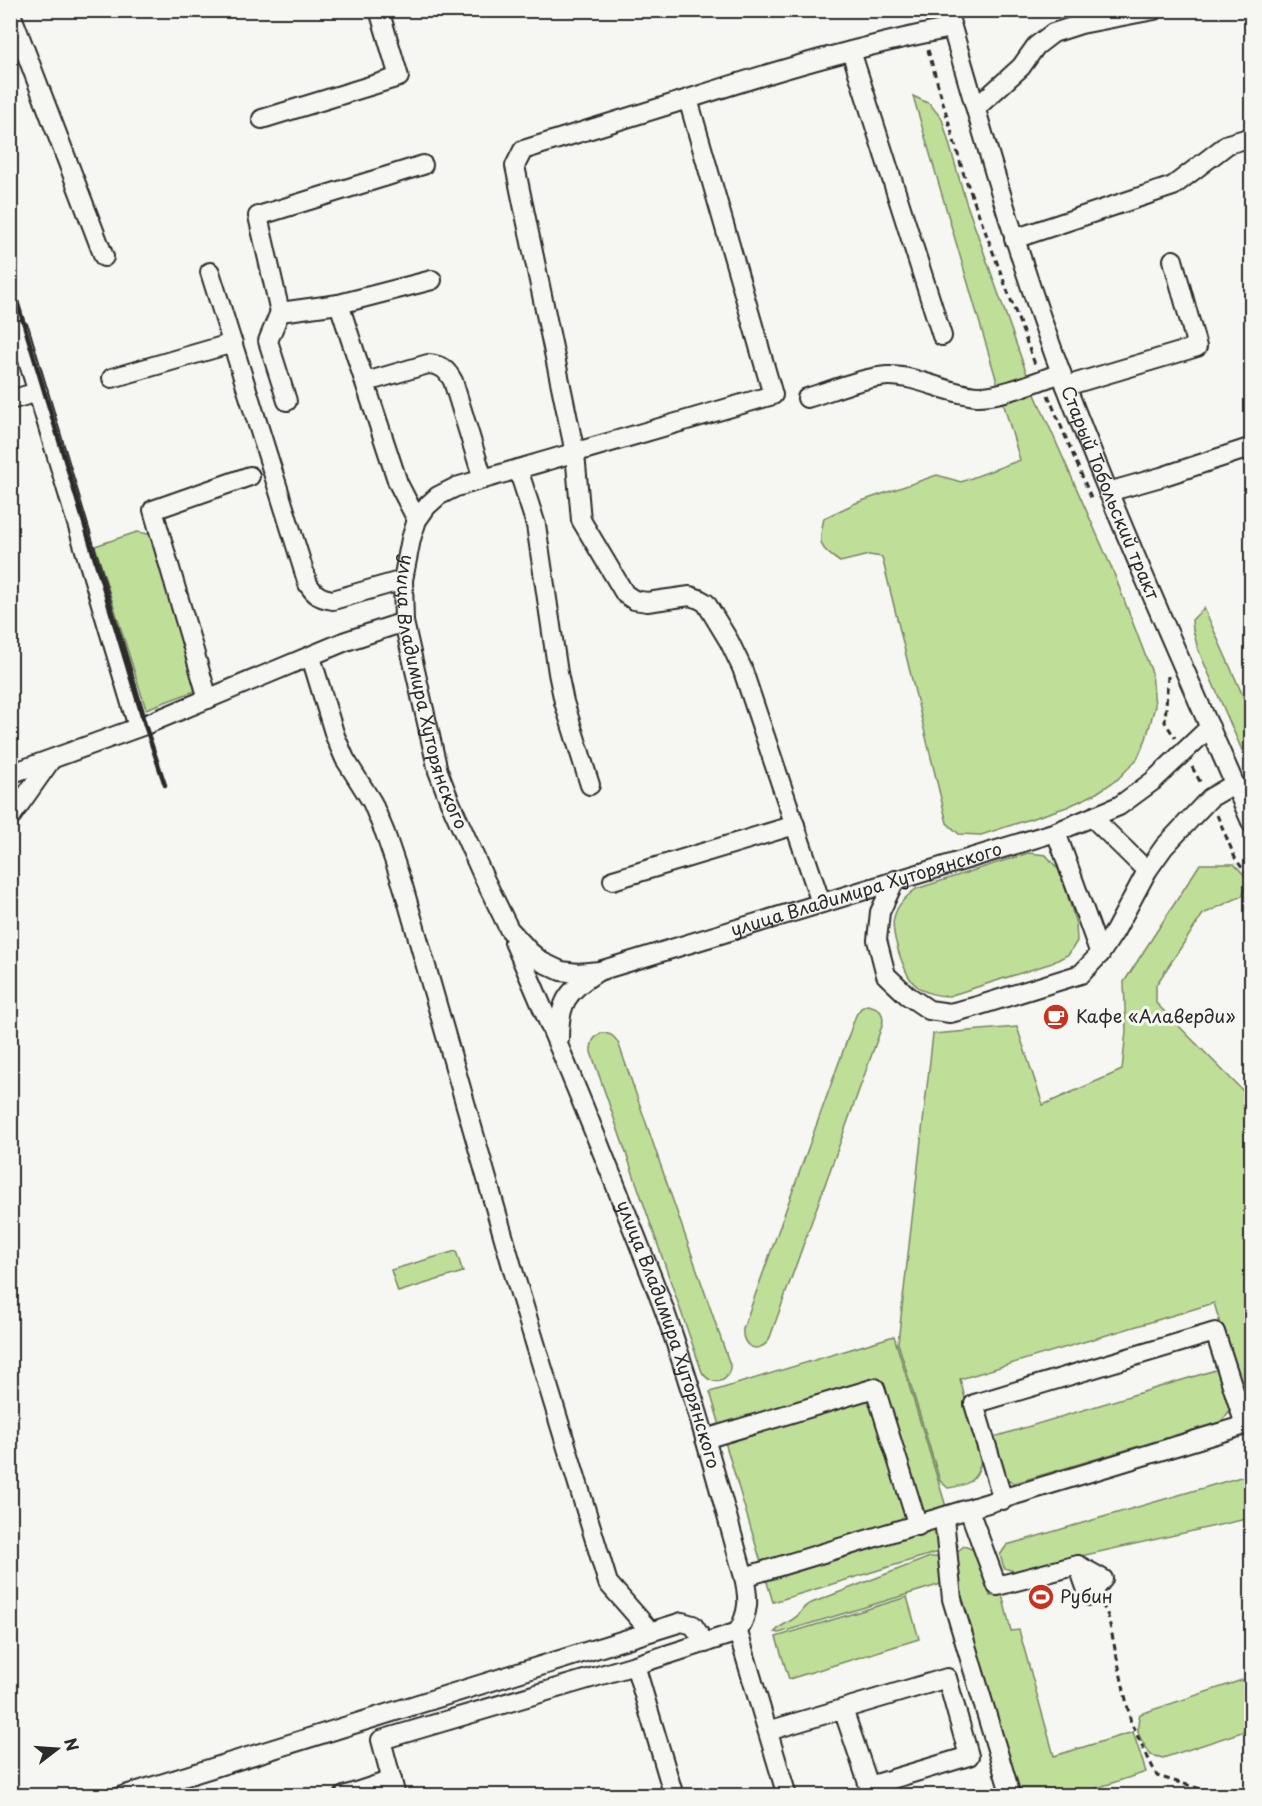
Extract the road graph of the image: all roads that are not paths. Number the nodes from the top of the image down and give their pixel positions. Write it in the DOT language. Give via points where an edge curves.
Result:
graph roads {
  1 [pos="379,10"];
  2 [pos="947,10"];
  3 [pos="957,10"];
  4 [pos="1154,10"];
  5 [pos="10,11"];
  6 [pos="1078,17"];
  7 [pos="952,28"];
  8 [pos="851,51"];
  9 [pos="688,99"];
  10 [pos="978,106"];
  11 [pos="262,119"];
  12 [pos="1251,137"];
  13 [pos="989,155"];
  14 [pos="423,165"];
  15 [pos="1014,239"];
  16 [pos="104,257"];
  17 [pos="1173,260"];
  18 [pos="210,272"];
  19 [pos="432,280"];
  20 [pos="339,304"];
  21 [pos="280,312"];
  22 [pos="10,333"];
  23 [pos="942,336"];
  24 [pos="233,343"];
  25 [pos="112,378"];
  26 [pos="1064,380"];
  27 [pos="366,382"];
  28 [pos="38,392"];
  29 [pos="807,398"];
  30 [pos="10,400"];
  31 [pos="287,401"];
  32 [pos="1251,447"];
  33 [pos="575,453"];
  34 [pos="518,469"];
  35 [pos="249,476"];
  36 [pos="483,479"];
  37 [pos="1108,492"];
  38 [pos="417,520"];
  39 [pos="403,580"];
  40 [pos="404,622"];
  41 [pos="311,657"];
  42 [pos="208,699"];
  43 [pos="138,727"];
  44 [pos="1210,727"];
  45 [pos="51,760"];
  46 [pos="10,774"];
  47 [pos="1234,784"];
  48 [pos="591,785"];
  49 [pos="10,818"];
  50 [pos="1093,818"];
  51 [pos="1251,824"];
  52 [pos="795,825"];
  53 [pos="1056,832"];
  54 [pos="1147,871"];
  55 [pos="613,880"];
  56 [pos="895,880"];
  57 [pos="820,903"];
  58 [pos="509,929"];
  59 [pos="1100,954"];
  60 [pos="599,971"];
  61 [pos="559,1043"];
  62 [pos="1248,1424"];
  63 [pos="705,1439"];
  64 [pos="1003,1500"];
  65 [pos="969,1510"];
  66 [pos="944,1518"];
  67 [pos="918,1526"];
  68 [pos="744,1577"];
  69 [pos="1095,1588"];
  70 [pos="650,1631"];
  71 [pos="738,1632"];
  72 [pos="705,1643"];
  73 [pos="635,1665"];
  74 [pos="843,1709"];
  75 [pos="768,1731"];
  76 [pos="394,1788"];
  77 [pos="122,1796"];
  78 [pos="344,1796"];
  79 [pos="674,1796"];
  80 [pos="787,1796"];
  81 [pos="1011,1796"];
  1 -- 11 [label="street" via="399,77"];
  2 -- 7 [label="street"];
  3 -- 10 [label="street"];
  4 -- 6 [label="street"];
  5 -- 16 [label="street"];
  6 -- 10 [label="street" via="1036,46 1021,67"];
  7 -- 8 [label="street"];
  7 -- 13 [label="street"];
  8 -- 9 [label="street"];
  8 -- 23 [label="street"];
  9 -- 33 [label="street" via="523,150 515,166"];
  9 -- 33 [label="street" via="773,394"];
  10 -- 13 [label="street"];
  12 -- 15 [label="street" via="1228,144 1173,186"];
  13 -- 15 [label="street, Старый Тобольский тракт"];
  14 -- 21 [label="street" via="258,216"];
  15 -- 26 [label="street, Старый Тобольский тракт"];
  17 -- 26 [label="street" via="1197,347"];
  18 -- 24 [label="street"];
  19 -- 20 [label="street"];
  20 -- 21 [label="street"];
  20 -- 27 [label="street"];
  21 -- 31 [label="street" via="268,341"];
  22 -- 28 [label="street" via="19,330"];
  24 -- 25 [label="street"];
  24 -- 39 [label="street" via="314,594 333,600"];
  26 -- 29 [label="street" via="987,396 888,376"];
  26 -- 37 [label="street, Старый Тобольский тракт"];
  27 -- 36 [label="street" via="428,364 448,371"];
  27 -- 38 [label="street" via="398,483"];
  28 -- 30 [label="street"];
  28 -- 43 [label="street"];
  32 -- 37 [label="street"];
  33 -- 34 [label="street"];
  33 -- 52 [label="street" via="581,520 625,594 647,602 690,596 706,603 718,622 742,668"];
  34 -- 36 [label="street"];
  34 -- 48 [label="street" via="536,525 564,702"];
  35 -- 42 [label="street" via="153,510"];
  36 -- 38 [label="street" via="438,496"];
  37 -- 44 [label="street, Старый Тобольский тракт"];
  38 -- 39 [label="street, улица Владимира Хуторянского"];
  39 -- 40 [label="street, улица Владимира Хуторянского"];
  40 -- 41 [label="street"];
  40 -- 58 [label="street, улица Владимира Хуторянского" via="438,771"];
  41 -- 42 [label="street"];
  41 -- 70 [label="street" via="335,736 372,802 403,886 608,1583"];
  42 -- 43 [label="street"];
  43 -- 45 [label="street"];
  44 -- 47 [label="street, Старый Тобольский тракт"];
  44 -- 50 [label="street, улица Владимира Хуторянского" via="1139,792"];
  45 -- 46 [label="street"];
  45 -- 49 [label="street"];
  47 -- 51 [label="street, Старый Тобольский тракт"];
  47 -- 54 [label="street" via="1210,798"];
  50 -- 53 [label="street, улица Владимира Хуторянского"];
  50 -- 54 [label="street"];
  52 -- 55 [label="street"];
  52 -- 57 [label="street"];
  53 -- 56 [label="street, улица Владимира Хуторянского"];
  53 -- 59 [label="street"];
  54 -- 59 [label="street"];
  56 -- 57 [label="street, улица Владимира Хуторянского"];
  56 -- 59 [label="street" via="880,912 877,940 886,975 929,1010 950,1013 1081,974"];
  57 -- 60 [label="street, улица Владимира Хуторянского"];
  58 -- 60 [label="street, улица Владимира Хуторянского" via="542,962 561,971"];
  58 -- 61 [label="street, улица Владимира Хуторянского"];
  60 -- 61 [label="street" via="583,981 564,1003 559,1017"];
  61 -- 63 [label="street, улица Владимира Хуторянского" via="665,1312"];
  62 -- 64 [label="street"];
  62 -- 64 [label="street" via="1215,1332 974,1404"];
  63 -- 67 [label="street" via="875,1388"];
  63 -- 68 [label="street, улица Владимира Хуторянского"];
  64 -- 65 [label="street"];
  65 -- 66 [label="street"];
  65 -- 69 [label="street" via="997,1586 1078,1565 1089,1596"];
  66 -- 67 [label="street"];
  66 -- 81 [label="street" via="952,1599"];
  67 -- 68 [label="street"];
  68 -- 71 [label="street, улица Владимира Хуторянского" via="746,1617"];
  70 -- 72 [label="street" via="682,1622 693,1625"];
  70 -- 77 [label="street"];
  71 -- 72 [label="street"];
  71 -- 75 [label="street"];
  72 -- 73 [label="street"];
  73 -- 76 [label="street" via="381,1740"];
  73 -- 79 [label="street"];
  74 -- 74 [label="street" via="947,1678 969,1756 869,1786"];
  74 -- 75 [label="street"];
  75 -- 80 [label="street"];
  76 -- 78 [label="street"];
}
